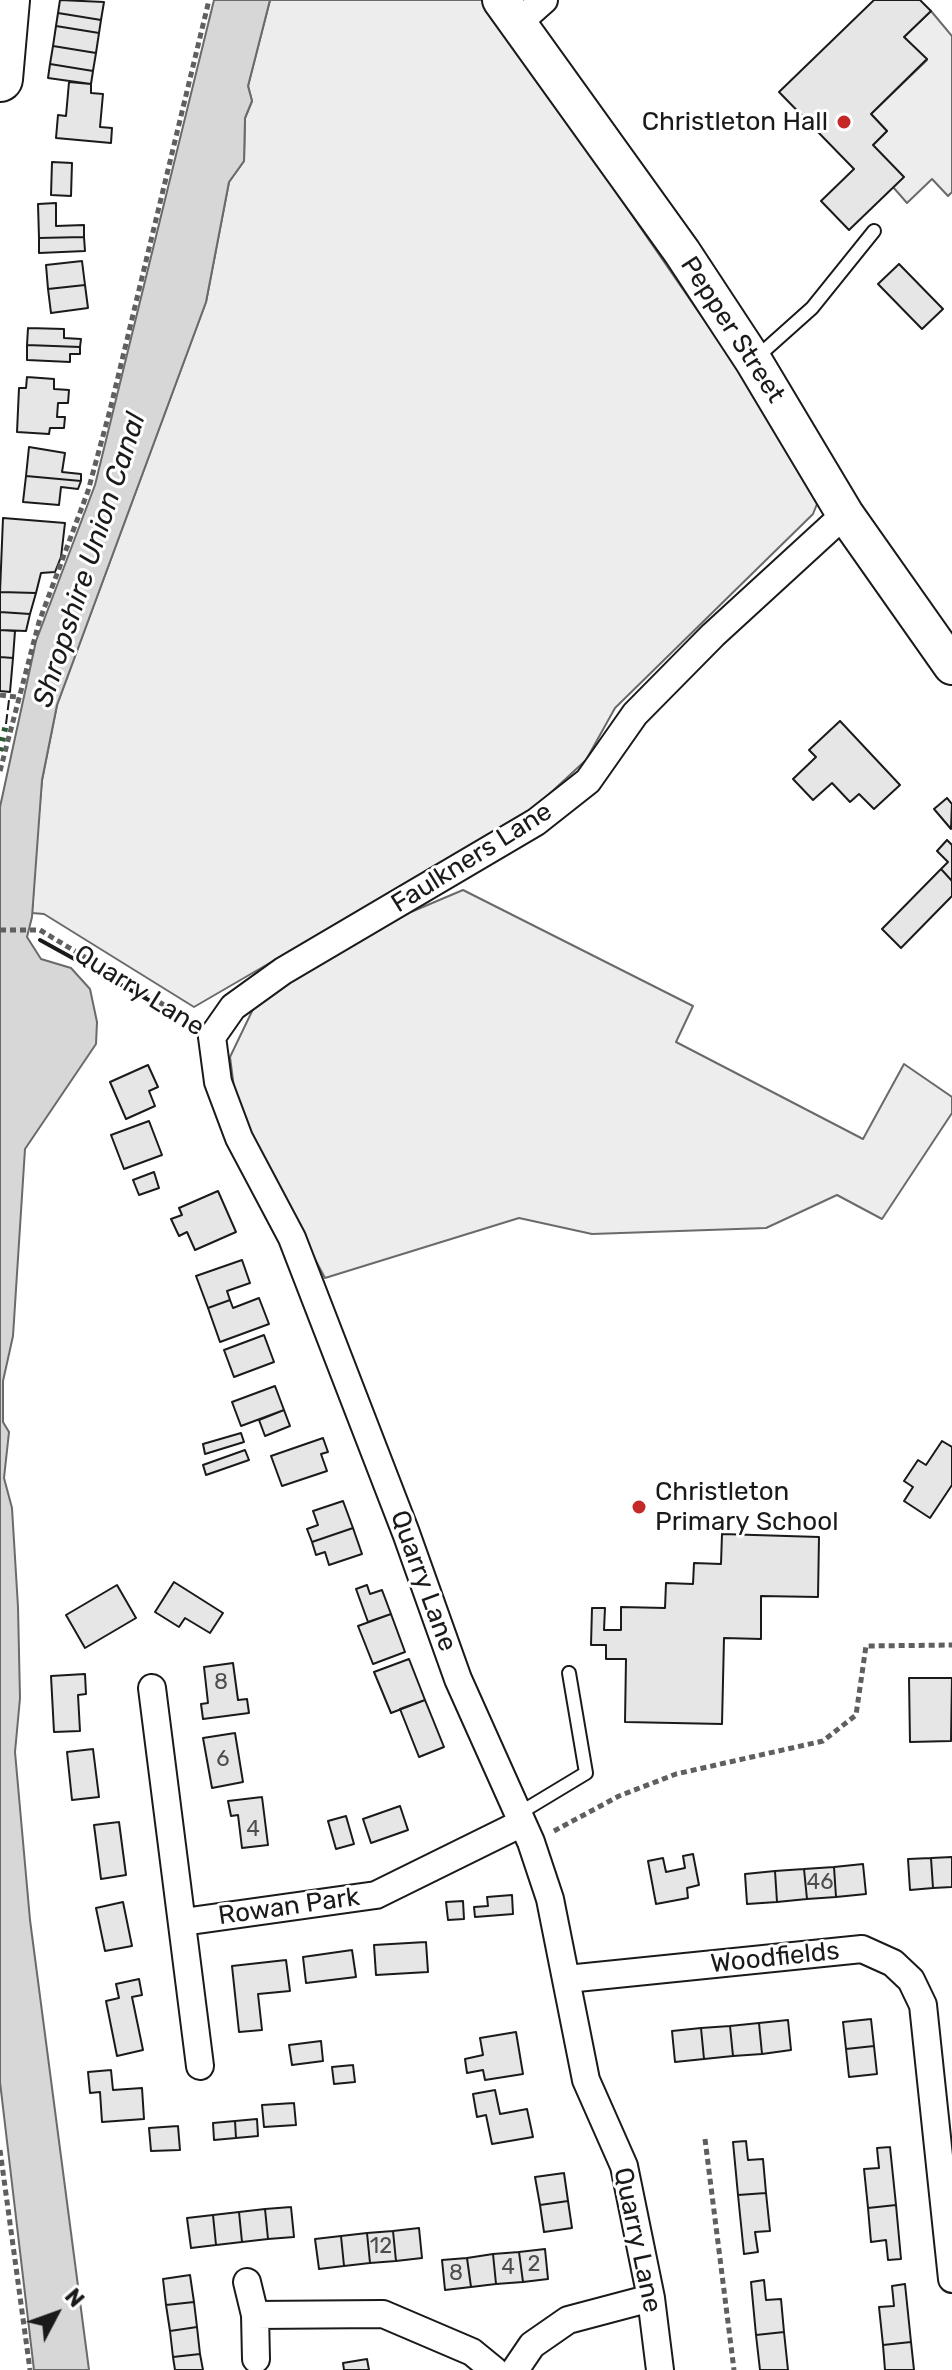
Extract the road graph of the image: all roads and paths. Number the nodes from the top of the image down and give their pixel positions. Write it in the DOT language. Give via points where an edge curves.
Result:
graph roads {
  1 [pos="7,0"];
  2 [pos="209,0"];
  3 [pos="544,0"];
  4 [pos="509,12"];
  5 [pos="0,79"];
  6 [pos="874,231"];
  7 [pos="753,360"];
  8 [pos="845,514"];
  9 [pos="952,666"];
  10 [pos="0,695"];
  11 [pos="17,697"];
  12 [pos="0,771"];
  13 [pos="0,930"];
  14 [pos="212,1037"];
  15 [pos="952,1645"];
  16 [pos="569,1673"];
  17 [pos="152,1688"];
  18 [pos="524,1826"];
  19 [pos="183,1922"];
  20 [pos="567,1979"];
  21 [pos="200,2066"];
  22 [pos="705,2139"];
  23 [pos="0,2150"];
  24 [pos="952,2279"];
  25 [pos="247,2282"];
  26 [pos="651,2298"];
  27 [pos="255,2315"];
  28 [pos="256,2359"];
  29 [pos="30,2370"];
  30 [pos="494,2370"];
  31 [pos="515,2370"];
  32 [pos="660,2370"];
  33 [pos="734,2370"];
  1 -- 5 [label="highway"];
  2 -- 11 [label="path" via="88,491"];
  3 -- 4 [label="street"];
  4 -- 7 [label="street, Pepper Street"];
  6 -- 7 [label="lane" via="812,308"];
  7 -- 8 [label="street, Pepper Street"];
  8 -- 9 [label="street, Pepper Street"];
  8 -- 14 [label="street, Faulkners Lane" via="635,714 588,781 536,822 283,971 233,1007"];
  10 -- 11 [label="path"];
  11 -- 12 [label="path"];
  13 -- 14 [label="path, Quarry Lane" via="40,930 167,1004"];
  14 -- 18 [label="street, Quarry Lane" via="218,1082 239,1138 292,1238 458,1679"];
  15 -- 18 [label="path" via="866,1646 856,1715 823,1741 676,1774"];
  16 -- 18 [label="lane" via="586,1773"];
  17 -- 19 [label="street, Rowan Park"];
  18 -- 19 [label="street, Rowan Park" via="376,1895"];
  18 -- 20 [label="street, Quarry Lane" via="550,1899"];
  19 -- 21 [label="street, Rowan Park"];
  20 -- 24 [label="street, Woodfields" via="862,1949 893,1963 911,1980 923,2005"];
  20 -- 26 [label="street, Quarry Lane" via="586,2080 624,2166"];
  22 -- 33 [label="path"];
  23 -- 29 [label="path"];
  25 -- 27 [label="street"];
  26 -- 31 [label="street" via="568,2320 532,2345"];
  26 -- 32 [label="street, Quarry Lane"];
  27 -- 28 [label="street"];
  27 -- 30 [label="street" via="383,2314 472,2352"];
}
